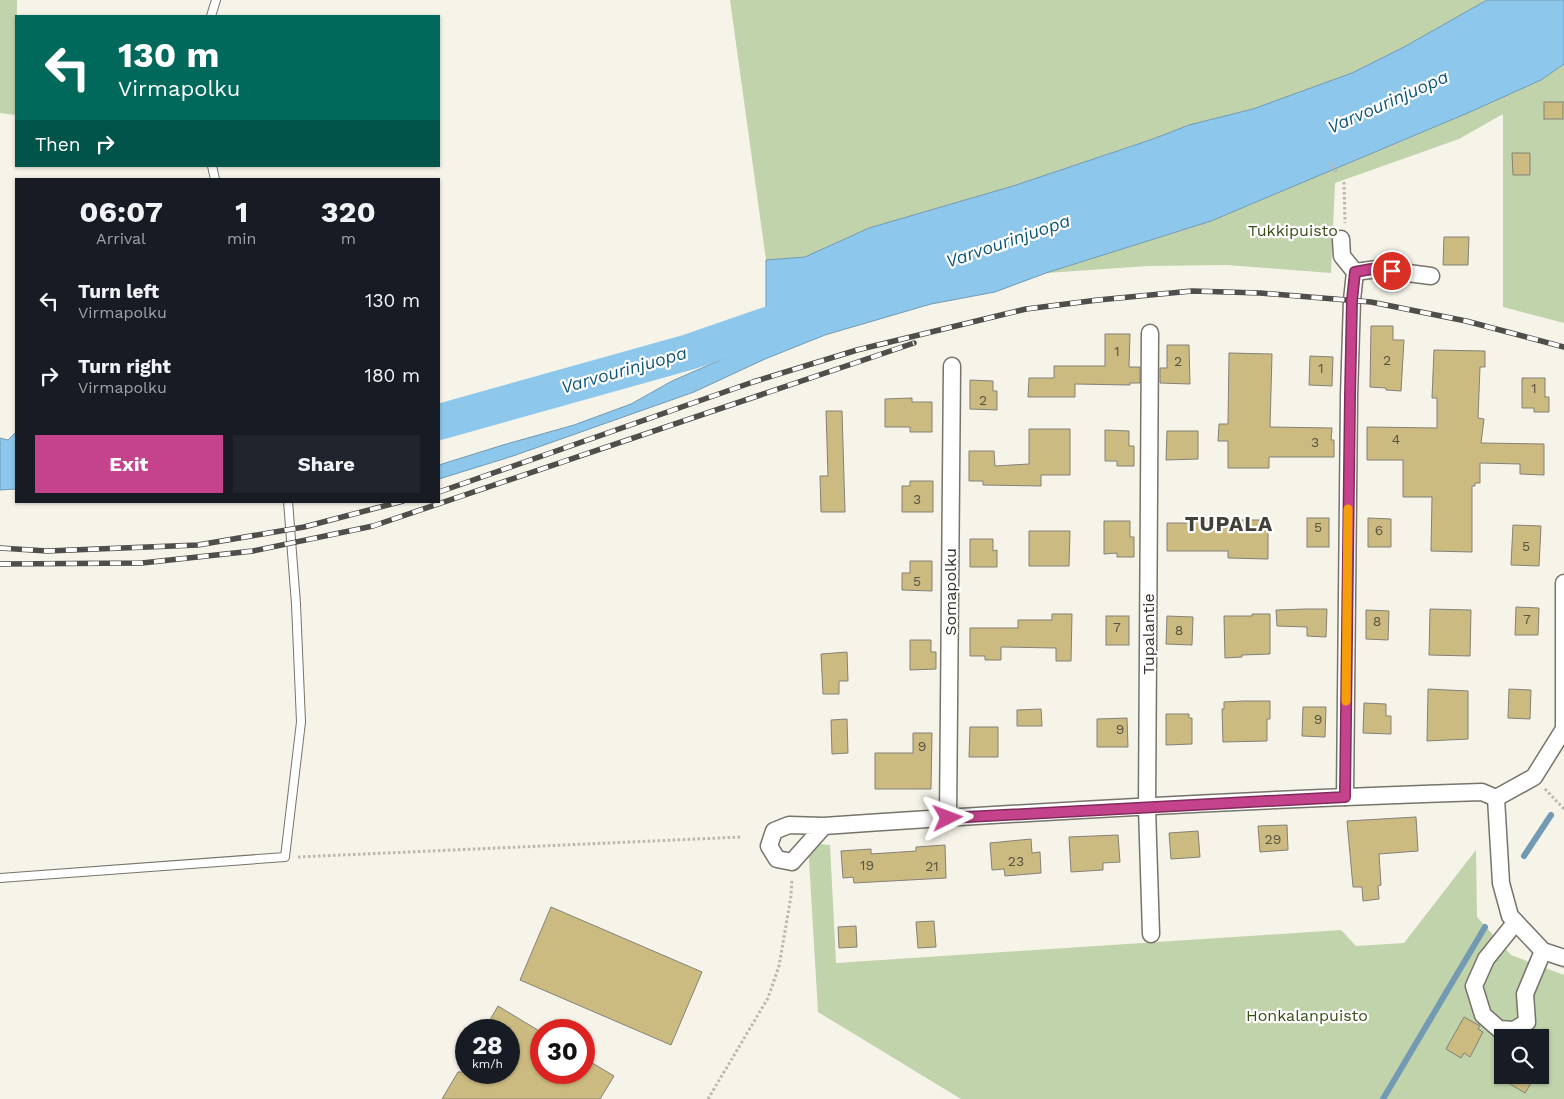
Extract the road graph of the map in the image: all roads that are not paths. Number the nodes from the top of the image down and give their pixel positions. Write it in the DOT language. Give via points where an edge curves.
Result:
graph roads {
  1 [pos="216,0"];
  2 [pos="212,15"];
  3 [pos="1341,239"];
  4 [pos="1355,272"];
  5 [pos="1431,276"];
  6 [pos="1150,333"];
  7 [pos="952,366"];
  8 [pos="288,503"];
  9 [pos="1564,583"];
  10 [pos="1564,729"];
  11 [pos="1345,797"];
  12 [pos="1496,798"];
  13 [pos="1147,808"];
  14 [pos="948,818"];
  15 [pos="824,826"];
  16 [pos="0,878"];
  17 [pos="1515,923"];
  18 [pos="1151,934"];
  19 [pos="1543,951"];
  20 [pos="1564,958"];
  1 -- 2 [label="lane"];
  3 -- 4 [label="street" via="1342,256"];
  4 -- 5 [label="street" via="1377,268"];
  4 -- 11 [label="street" via="1350,396"];
  6 -- 13 [label="street, Tupalantie"];
  7 -- 14 [label="street, Somapolku"];
  8 -- 16 [label="lane" via="300,722 285,857"];
  9 -- 10 [label="street"];
  10 -- 12 [label="street" via="1534,777"];
  11 -- 12 [label="street" via="1482,792"];
  11 -- 13 [label="street"];
  12 -- 17 [label="street" via="1501,883"];
  13 -- 14 [label="street"];
  13 -- 18 [label="street, Tupalantie"];
  14 -- 15 [label="street"];
  15 -- 15 [label="street" via="789,824 774,831 769,846 777,859 792,862"];
  17 -- 19 [label="street"];
  17 -- 19 [label="street" via="1486,959 1474,986 1483,1015 1500,1029 1514,1030 1527,1022 1525,994"];
  19 -- 20 [label="street"];
}
